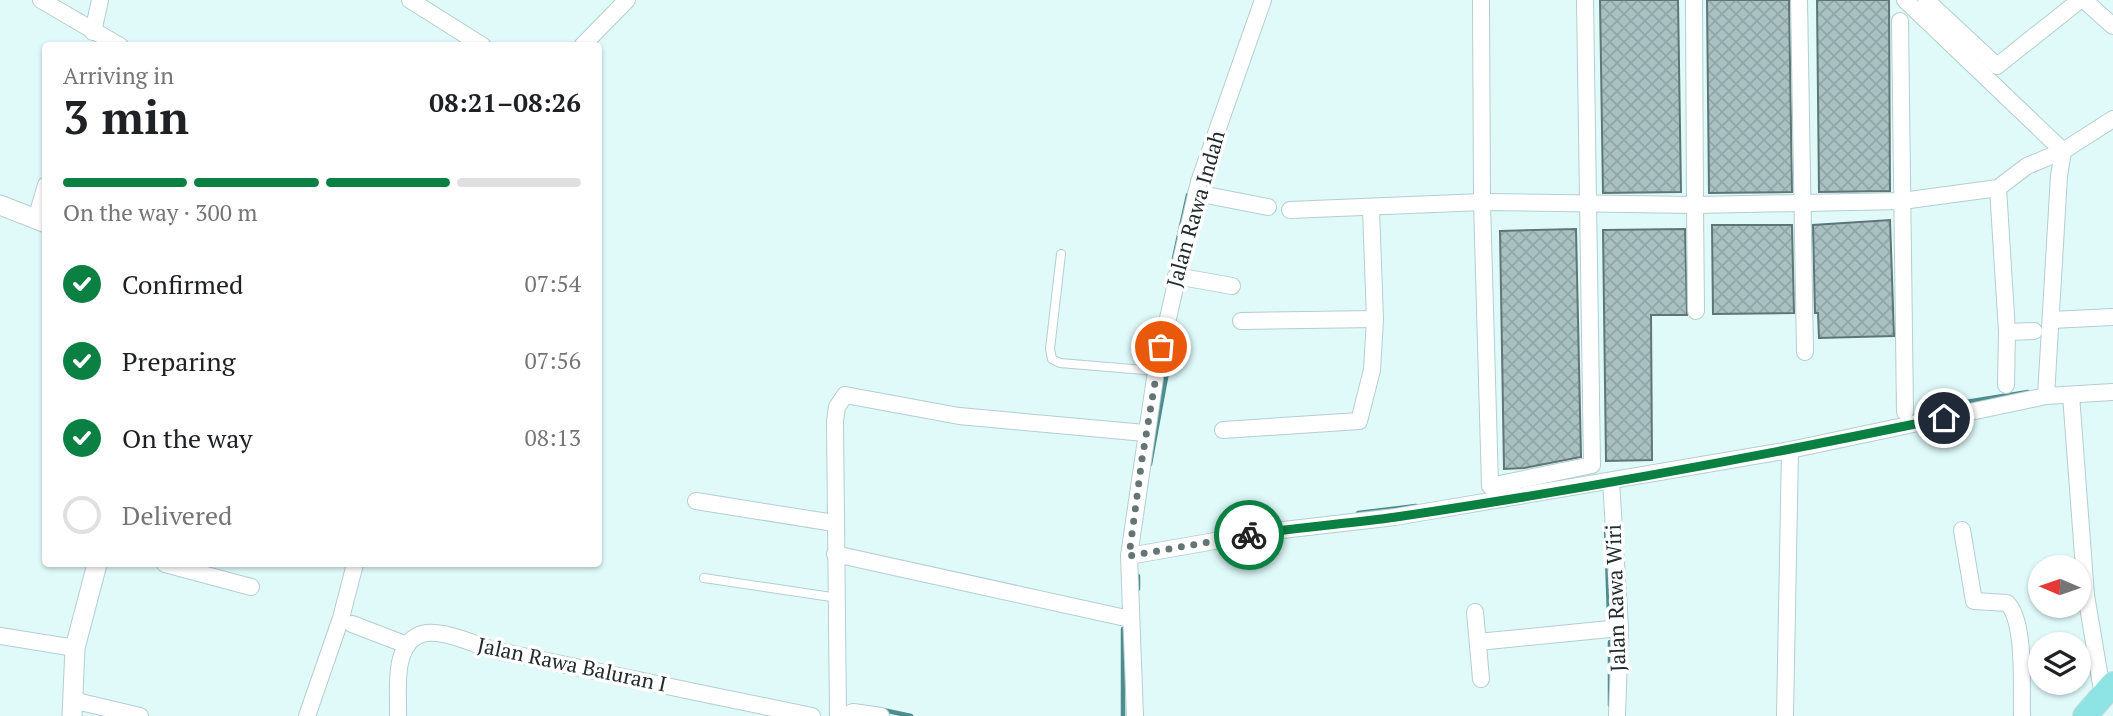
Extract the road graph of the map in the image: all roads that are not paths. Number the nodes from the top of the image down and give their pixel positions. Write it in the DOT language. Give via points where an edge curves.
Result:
graph roads {
  1 [pos="41,0"];
  2 [pos="100,0"];
  3 [pos="410,0"];
  4 [pos="627,0"];
  5 [pos="1263,0"];
  6 [pos="1481,0"];
  7 [pos="1585,0"];
  8 [pos="1694,0"];
  9 [pos="1799,0"];
  10 [pos="1905,0"];
  11 [pos="1926,0"];
  12 [pos="2082,0"];
  13 [pos="1900,22"];
  14 [pos="2113,26"];
  15 [pos="94,37"];
  16 [pos="477,42"];
  17 [pos="586,42"];
  18 [pos="2113,119"];
  19 [pos="2063,150"];
  20 [pos="1998,188"];
  21 [pos="1196,193"];
  22 [pos="1902,201"];
  23 [pos="1482,202"];
  24 [pos="1589,204"];
  25 [pos="1804,204"];
  26 [pos="0,205"];
  27 [pos="1695,205"];
  28 [pos="1268,207"];
  29 [pos="1371,209"];
  30 [pos="1290,211"];
  31 [pos="41,221"];
  32 [pos="1061,254"];
  33 [pos="1176,276"];
  34 [pos="1232,286"];
  35 [pos="1696,311"];
  36 [pos="2113,317"];
  37 [pos="1375,319"];
  38 [pos="2050,320"];
  39 [pos="1241,321"];
  40 [pos="2034,331"];
  41 [pos="2007,332"];
  42 [pos="1805,352"];
  43 [pos="1156,371"];
  44 [pos="2006,385"];
  45 [pos="2113,392"];
  46 [pos="2071,395"];
  47 [pos="2046,396"];
  48 [pos="1905,412"];
  49 [pos="1223,430"];
  50 [pos="1146,433"];
  51 [pos="1790,450"];
  52 [pos="1611,481"];
  53 [pos="696,501"];
  54 [pos="834,523"];
  55 [pos="1962,530"];
  56 [pos="835,555"];
  57 [pos="1129,556"];
  58 [pos="95,567"];
  59 [pos="176,567"];
  60 [pos="354,567"];
  61 [pos="704,578"];
  62 [pos="251,587"];
  63 [pos="838,598"];
  64 [pos="1475,611"];
  65 [pos="1130,619"];
  66 [pos="352,624"];
  67 [pos="1620,628"];
  68 [pos="0,636"];
  69 [pos="1478,642"];
  70 [pos="407,645"];
  71 [pos="75,649"];
  72 [pos="1481,679"];
  73 [pos="2108,690"];
  74 [pos="72,708"];
  75 [pos="140,716"];
  76 [pos="307,716"];
  77 [pos="398,716"];
  78 [pos="812,716"];
  79 [pos="840,716"];
  80 [pos="881,716"];
  81 [pos="1135,716"];
  82 [pos="1617,716"];
  83 [pos="1785,716"];
  84 [pos="2022,716"];
  85 [pos="2085,716"];
  1 -- 15 [label="street"];
  2 -- 15 [label="street"];
  3 -- 16 [label="street"];
  4 -- 17 [label="street"];
  5 -- 21 [label="street, Jalan Rawa Indah"];
  6 -- 23 [label="street"];
  7 -- 24 [label="street"];
  8 -- 27 [label="street"];
  9 -- 25 [label="street"];
  10 -- 19 [label="street"];
  11 -- 12 [label="street" via="1997,65"];
  12 -- 14 [label="street"];
  13 -- 22 [label="street"];
  18 -- 19 [label="street"];
  19 -- 20 [label="street" via="2028,166"];
  19 -- 38 [label="street"];
  20 -- 22 [label="street"];
  20 -- 41 [label="street"];
  21 -- 28 [label="street"];
  21 -- 33 [label="street, Jalan Rawa Indah"];
  22 -- 25 [label="street"];
  22 -- 48 [label="street"];
  23 -- 24 [label="street"];
  23 -- 24 [label="street" via="1490,486 1592,465"];
  23 -- 29 [label="street"];
  24 -- 27 [label="street"];
  25 -- 27 [label="street"];
  25 -- 42 [label="street"];
  26 -- 31 [label="street"];
  27 -- 35 [label="street"];
  29 -- 30 [label="street"];
  29 -- 37 [label="street"];
  32 -- 43 [label="lane" via="1052,359"];
  33 -- 34 [label="street"];
  33 -- 43 [label="street, Jalan Rawa Indah"];
  36 -- 38 [label="street"];
  37 -- 39 [label="street"];
  37 -- 49 [label="street" via="1372,370 1359,421"];
  38 -- 47 [label="street"];
  40 -- 41 [label="street"];
  41 -- 44 [label="street"];
  43 -- 50 [label="street, Jalan Rawa Indah"];
  45 -- 46 [label="street"];
  46 -- 47 [label="street"];
  46 -- 73 [label="street" via="2082,555"];
  47 -- 51 [label="street"];
  50 -- 54 [label="street" via="959,416 845,396 835,421"];
  50 -- 57 [label="street, Jalan Rawa Indah"];
  51 -- 52 [label="street"];
  51 -- 83 [label="street"];
  52 -- 57 [label="street"];
  52 -- 67 [label="street, Jalan Rawa Wiri"];
  53 -- 54 [label="street"];
  54 -- 56 [label="street"];
  55 -- 84 [label="street" via="1974,601 2007,603 2014,609"];
  56 -- 63 [label="street"];
  56 -- 65 [label="street"];
  57 -- 65 [label="street, Jalan Rawa Indah"];
  58 -- 71 [label="street"];
  59 -- 62 [label="street"];
  60 -- 76 [label="street"];
  61 -- 63 [label="lane"];
  63 -- 79 [label="street"];
  64 -- 69 [label="street"];
  65 -- 81 [label="street, Jalan Rawa Indah"];
  66 -- 70 [label="street"];
  67 -- 69 [label="street"];
  67 -- 82 [label="street, Jalan Rawa Wiri"];
  68 -- 71 [label="street"];
  69 -- 72 [label="street"];
  70 -- 77 [label="street" via="399,666"];
  70 -- 78 [label="street, Jalan Rawa Baluran I" via="418,635 437,634"];
  71 -- 74 [label="street"];
  73 -- 85 [label="main road"];
  74 -- 75 [label="street"];
  79 -- 80 [label="street" via="853,712"];
}
